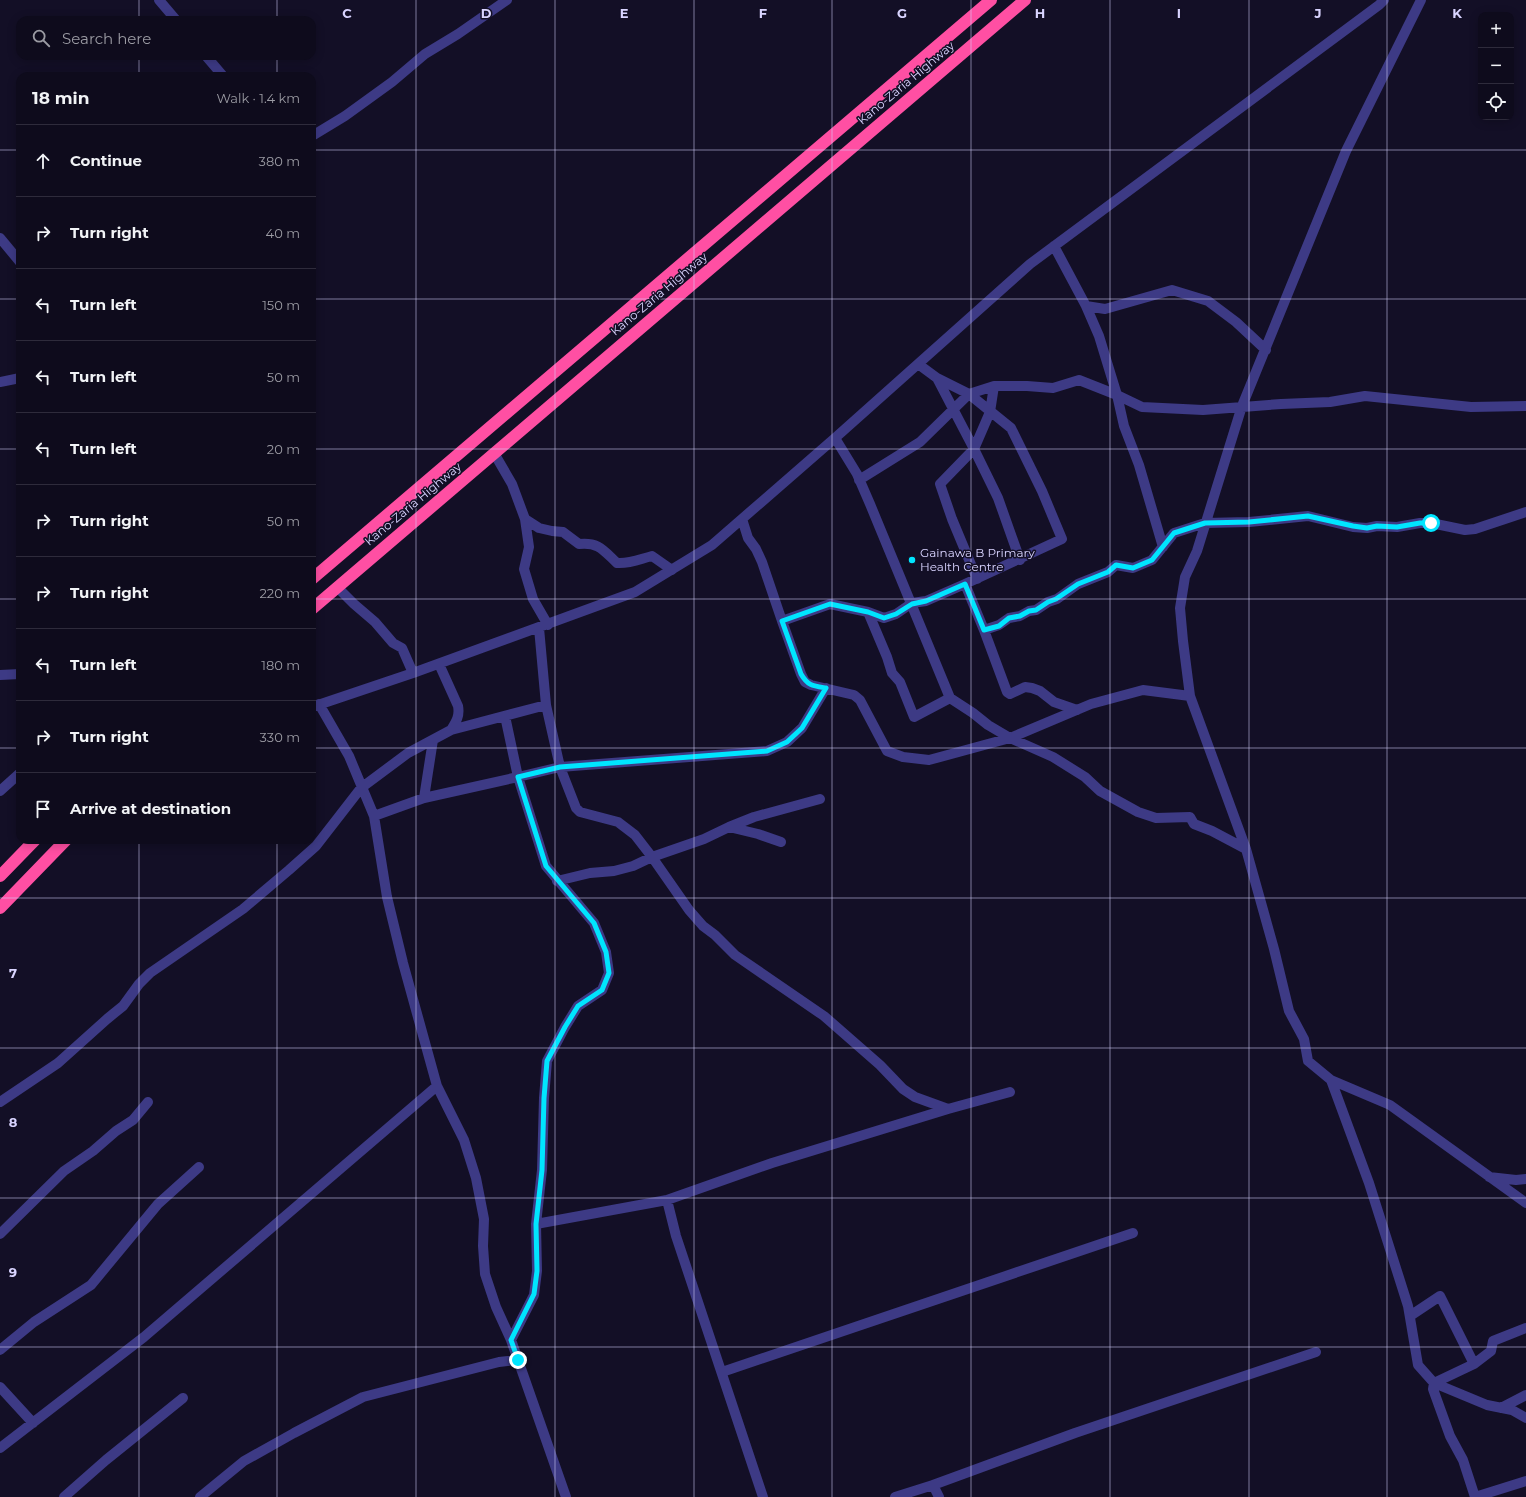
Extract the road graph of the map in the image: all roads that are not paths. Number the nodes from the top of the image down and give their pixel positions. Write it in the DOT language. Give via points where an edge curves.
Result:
graph roads {
  1 [pos="159,0"];
  2 [pos="506,0"];
  3 [pos="991,0"];
  4 [pos="1025,0"];
  5 [pos="1384,0"];
  6 [pos="1421,0"];
  7 [pos="173,16"];
  8 [pos="209,60"];
  9 [pos="220,72"];
  10 [pos="316,134"];
  11 [pos="0,238"];
  12 [pos="1054,246"];
  13 [pos="16,257"];
  14 [pos="1086,306"];
  15 [pos="1266,350"];
  16 [pos="918,364"];
  17 [pos="937,378"];
  18 [pos="16,379"];
  19 [pos="0,382"];
  20 [pos="994,386"];
  21 [pos="969,394"];
  22 [pos="1117,395"];
  23 [pos="1242,406"];
  24 [pos="1526,406"];
  25 [pos="954,410"];
  26 [pos="990,412"];
  27 [pos="835,438"];
  28 [pos="974,449"];
  29 [pos="494,453"];
  30 [pos="859,480"];
  31 [pos="1526,512"];
  32 [pos="525,519"];
  33 [pos="742,519"];
  34 [pos="1205,523"];
  35 [pos="1163,547"];
  36 [pos="1020,560"];
  37 [pos="672,570"];
  38 [pos="316,576"];
  39 [pos="977,579"];
  40 [pos="965,584"];
  41 [pos="337,587"];
  42 [pos="912,604"];
  43 [pos="316,605"];
  44 [pos="868,612"];
  45 [pos="782,621"];
  46 [pos="543,626"];
  47 [pos="984,630"];
  48 [pos="439,664"];
  49 [pos="413,673"];
  50 [pos="16,674"];
  51 [pos="0,675"];
  52 [pos="826,688"];
  53 [pos="1190,696"];
  54 [pos="950,698"];
  55 [pos="316,705"];
  56 [pos="546,705"];
  57 [pos="1077,710"];
  58 [pos="505,716"];
  59 [pos="451,730"];
  60 [pos="1010,738"];
  61 [pos="433,740"];
  62 [pos="560,767"];
  63 [pos="16,777"];
  64 [pos="518,777"];
  65 [pos="361,788"];
  66 [pos="0,791"];
  67 [pos="424,798"];
  68 [pos="820,799"];
  69 [pos="374,816"];
  70 [pos="728,826"];
  71 [pos="781,842"];
  72 [pos="31,844"];
  73 [pos="62,844"];
  74 [pos="1246,849"];
  75 [pos="652,857"];
  76 [pos="0,876"];
  77 [pos="557,880"];
  78 [pos="0,908"];
  79 [pos="1331,1080"];
  80 [pos="437,1086"];
  81 [pos="1010,1092"];
  82 [pos="0,1102"];
  83 [pos="148,1102"];
  84 [pos="948,1109"];
  85 [pos="199,1167"];
  86 [pos="1489,1177"];
  87 [pos="1526,1179"];
  88 [pos="667,1200"];
  89 [pos="1526,1204"];
  90 [pos="536,1224"];
  91 [pos="1133,1233"];
  92 [pos="0,1234"];
  93 [pos="1410,1316"];
  94 [pos="1526,1328"];
  95 [pos="511,1340"];
  96 [pos="0,1350"];
  97 [pos="1316,1352"];
  98 [pos="518,1360"];
  99 [pos="1474,1364"];
  100 [pos="722,1372"];
  101 [pos="1434,1383"];
  102 [pos="0,1387"];
  103 [pos="1526,1396"];
  104 [pos="182,1398"];
  105 [pos="1501,1408"];
  106 [pos="1526,1418"];
  107 [pos="33,1423"];
  108 [pos="0,1448"];
  109 [pos="1526,1480"];
  110 [pos="933,1485"];
  111 [pos="64,1497"];
  112 [pos="200,1497"];
  113 [pos="566,1497"];
  114 [pos="763,1497"];
  115 [pos="896,1497"];
  116 [pos="938,1497"];
  1 -- 7 [label="street"];
  2 -- 10 [label="street" via="425,54 392,82"];
  3 -- 38 [label="highway, Kano-Zaria Highway"];
  4 -- 29 [label="highway, Kano-Zaria Highway"];
  5 -- 12 [label="street"];
  6 -- 15 [label="street" via="1346,150"];
  8 -- 9 [label="street"];
  11 -- 13 [label="street"];
  12 -- 14 [label="street"];
  12 -- 16 [label="street" via="1030,264"];
  14 -- 15 [label="street" via="1105,309 1172,290 1208,301 1236,322"];
  14 -- 22 [label="street" via="1099,336"];
  15 -- 23 [label="street"];
  16 -- 17 [label="street"];
  16 -- 27 [label="street"];
  17 -- 21 [label="street"];
  17 -- 25 [label="street"];
  18 -- 19 [label="street"];
  20 -- 21 [label="street"];
  20 -- 22 [label="street" via="1053,388 1079,380"];
  20 -- 26 [label="street"];
  21 -- 25 [label="street"];
  21 -- 26 [label="street"];
  22 -- 23 [label="street" via="1142,407 1202,410"];
  22 -- 35 [label="street" via="1124,426"];
  23 -- 24 [label="street" via="1330,402 1365,396 1471,407"];
  23 -- 34 [label="street"];
  25 -- 28 [label="street"];
  25 -- 30 [label="street" via="920,442"];
  26 -- 28 [label="street"];
  26 -- 36 [label="street" via="1011,428 1062,539"];
  27 -- 30 [label="street"];
  27 -- 33 [label="street"];
  28 -- 36 [label="street" via="998,498"];
  28 -- 39 [label="street" via="940,484"];
  29 -- 32 [label="street" via="512,484"];
  29 -- 41 [label="highway, Kano-Zaria Highway"];
  30 -- 42 [label="street"];
  31 -- 34 [label="street" via="1476,529 1465,530 1431,523 1367,528 1308,516"];
  32 -- 37 [label="street" via="539,528 563,532 578,544 590,543 601,548 616,563 628,564 652,556"];
  32 -- 46 [label="street" via="529,547 524,569"];
  33 -- 37 [label="street" via="712,545"];
  33 -- 45 [label="street" via="748,538 762,562"];
  34 -- 35 [label="street" via="1174,533"];
  34 -- 53 [label="street" via="1197,551 1185,577 1180,608"];
  35 -- 47 [label="street" via="1152,560 1133,568 1116,565 1108,572 1078,584 1036,610 1009,618 999,626"];
  36 -- 39 [label="street"];
  37 -- 46 [label="street" via="635,592"];
  39 -- 40 [label="street"];
  40 -- 42 [label="street" via="926,601"];
  40 -- 47 [label="street"];
  41 -- 43 [label="highway, Kano-Zaria Highway"];
  41 -- 49 [label="street" via="402,648"];
  42 -- 44 [label="street" via="884,618"];
  42 -- 54 [label="street"];
  44 -- 45 [label="street" via="830,604"];
  44 -- 54 [label="street" via="892,673 900,682 914,717"];
  45 -- 52 [label="street" via="805,682"];
  46 -- 48 [label="street"];
  46 -- 56 [label="street"];
  47 -- 57 [label="street" via="1006,692 1010,694 1025,687 1032,688 1054,702"];
  48 -- 49 [label="street"];
  48 -- 59 [label="street" via="458,706 457,720"];
  49 -- 55 [label="street"];
  50 -- 51 [label="street"];
  52 -- 60 [label="street" via="854,695 860,700 887,751 903,757 929,760"];
  52 -- 62 [label="street" via="802,728 787,742 767,751"];
  53 -- 57 [label="street" via="1143,690"];
  53 -- 74 [label="street"];
  54 -- 60 [label="street"];
  55 -- 65 [label="street" via="344,745"];
  56 -- 58 [label="street"];
  56 -- 62 [label="street"];
  57 -- 60 [label="street"];
  58 -- 59 [label="street"];
  58 -- 64 [label="street"];
  59 -- 61 [label="street"];
  60 -- 74 [label="street" via="1053,757 1100,790 1138,812 1156,818 1190,817 1194,824"];
  61 -- 65 [label="street" via="408,753"];
  61 -- 67 [label="street"];
  62 -- 64 [label="street"];
  62 -- 75 [label="street" via="576,808 580,812 618,822 635,835"];
  63 -- 66 [label="street"];
  64 -- 67 [label="street"];
  64 -- 77 [label="street" via="546,866"];
  65 -- 69 [label="street"];
  65 -- 82 [label="street" via="316,846 289,870 243,909 150,974 123,1006 58,1063"];
  67 -- 69 [label="street"];
  68 -- 70 [label="street"];
  69 -- 80 [label="street" via="387,897"];
  70 -- 71 [label="street"];
  70 -- 75 [label="street" via="704,838"];
  72 -- 76 [label="highway"];
  73 -- 78 [label="highway"];
  74 -- 79 [label="street" via="1289,1011 1304,1039 1308,1061"];
  75 -- 77 [label="street" via="614,871"];
  75 -- 84 [label="street" via="689,910 736,955 824,1016 880,1065 903,1089"];
  77 -- 90 [label="street" via="594,923 606,952 609,973 602,990 578,1006 547,1061 542,1170"];
  79 -- 86 [label="street" via="1390,1105"];
  79 -- 93 [label="street" via="1369,1182"];
  80 -- 95 [label="street" via="464,1140 476,1178 484,1219 486,1274 496,1307"];
  80 -- 107 [label="street" via="144,1337"];
  81 -- 84 [label="street"];
  83 -- 92 [label="street" via="133,1120 64,1171"];
  84 -- 88 [label="street" via="772,1163"];
  85 -- 96 [label="street" via="158,1204 91,1285 34,1322"];
  86 -- 87 [label="street"];
  86 -- 89 [label="street"];
  88 -- 90 [label="street"];
  88 -- 100 [label="street" via="676,1236"];
  90 -- 95 [label="street" via="537,1271 534,1294"];
  91 -- 100 [label="street"];
  93 -- 99 [label="street" via="1440,1296"];
  93 -- 101 [label="street" via="1418,1365"];
  94 -- 99 [label="street" via="1493,1341 1491,1351"];
  95 -- 98 [label="street"];
  97 -- 110 [label="street" via="1075,1433"];
  98 -- 112 [label="street" via="499,1362 363,1397 244,1461"];
  98 -- 113 [label="street"];
  99 -- 101 [label="street"];
  100 -- 114 [label="street"];
  101 -- 105 [label="street" via="1487,1405"];
  101 -- 109 [label="street" via="1433,1392 1450,1436 1463,1460 1475,1497"];
  102 -- 107 [label="street"];
  103 -- 105 [label="street"];
  104 -- 111 [label="street"];
  105 -- 106 [label="street" via="1512,1410"];
  107 -- 108 [label="street"];
  110 -- 115 [label="street"];
  110 -- 116 [label="street"];
}
